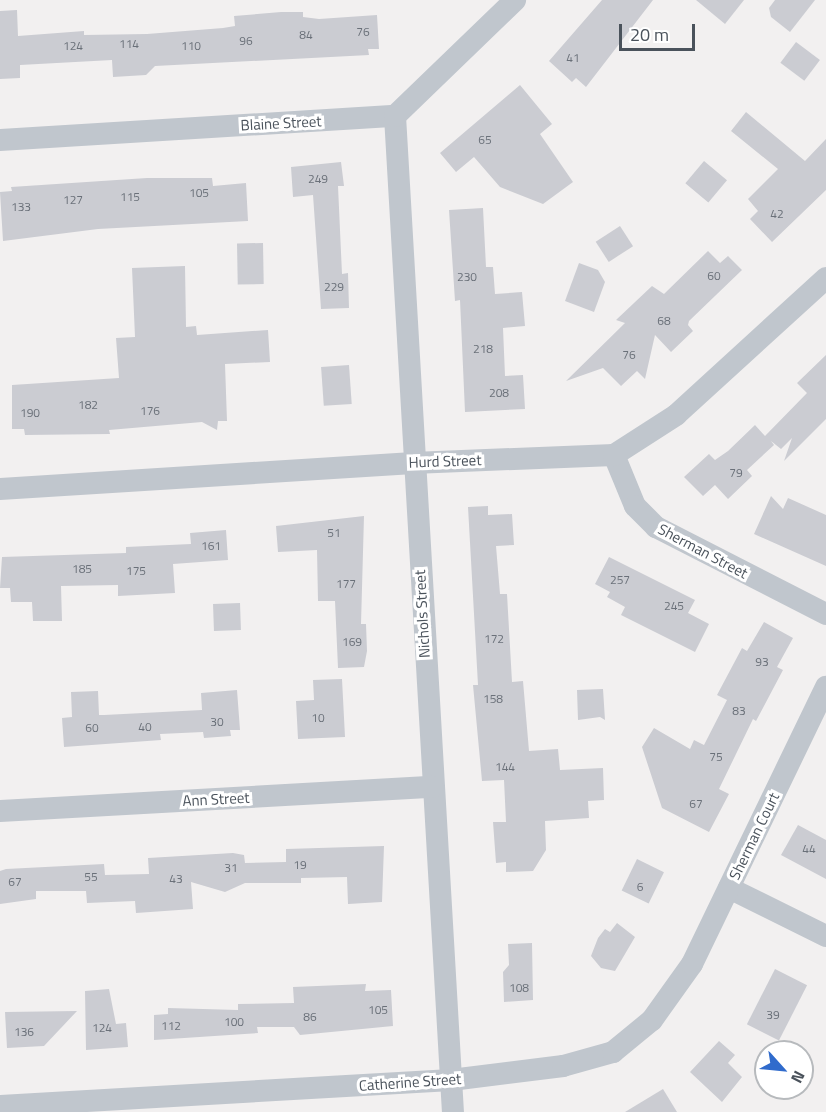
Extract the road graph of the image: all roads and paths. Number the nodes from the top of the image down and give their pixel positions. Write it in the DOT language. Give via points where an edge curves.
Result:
graph roads {
  1 [pos="515,0"];
  2 [pos="395,117"];
  3 [pos="0,140"];
  4 [pos="826,278"];
  5 [pos="614,455"];
  6 [pos="413,463"];
  7 [pos="0,489"];
  8 [pos="826,614"];
  9 [pos="826,687"];
  10 [pos="432,787"];
  11 [pos="0,811"];
  12 [pos="729,888"];
  13 [pos="826,936"];
  14 [pos="451,1080"];
  15 [pos="0,1106"];
  16 [pos="453,1112"];
  1 -- 2 [label="street"];
  2 -- 3 [label="street, Blaine Street"];
  2 -- 6 [label="street, Nichols Street"];
  4 -- 5 [label="street" via="676,415"];
  5 -- 6 [label="street, Hurd Street"];
  5 -- 8 [label="street, Sherman Street" via="635,506 656,527"];
  6 -- 7 [label="street, Hurd Street"];
  6 -- 10 [label="street, Nichols Street"];
  9 -- 12 [label="street, Sherman Court"];
  10 -- 11 [label="street, Ann Street"];
  10 -- 14 [label="street, Nichols Street"];
  12 -- 13 [label="street, Sherman Court"];
  12 -- 14 [label="street, Catherine Street" via="673,995 635,1037 589,1061"];
  14 -- 15 [label="street, Catherine Street"];
  14 -- 16 [label="street, Nichols Street"];
}
